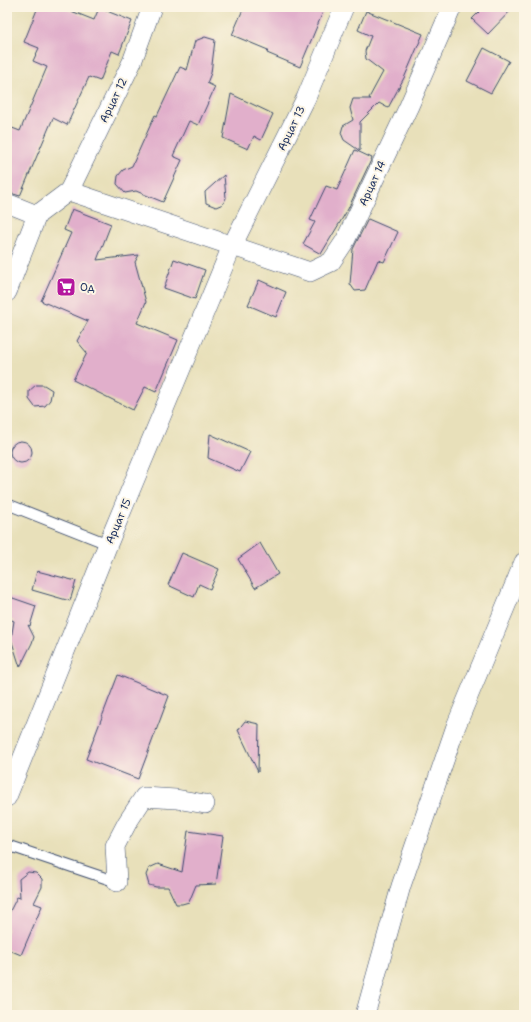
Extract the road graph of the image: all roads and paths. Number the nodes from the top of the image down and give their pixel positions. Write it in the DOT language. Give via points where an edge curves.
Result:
graph roads {
  1 [pos="152,7"];
  2 [pos="344,7"];
  3 [pos="452,7"];
  4 [pos="69,191"];
  5 [pos="7,203"];
  6 [pos="37,215"];
  7 [pos="232,246"];
  8 [pos="7,292"];
  9 [pos="7,504"];
  10 [pos="108,544"];
  11 [pos="524,562"];
  12 [pos="7,797"];
  13 [pos="204,804"];
  14 [pos="7,845"];
  15 [pos="117,882"];
  16 [pos="365,1015"];
  1 -- 4 [label="street, Арцат 12" via="132,62"];
  2 -- 7 [label="street, Арцат 13" via="306,98"];
  3 -- 7 [label="street, Арцат 14" via="409,106 345,241 331,262 310,272"];
  4 -- 6 [label="street"];
  4 -- 7 [label="street, Арцат 14"];
  5 -- 6 [label="street"];
  6 -- 8 [label="street"];
  7 -- 10 [label="street, Арцат 15"];
  9 -- 10 [label="lane"];
  10 -- 12 [label="street, Арцат 15"];
  11 -- 16 [label="street" via="456,726 401,886"];
  13 -- 15 [label="street" via="144,797 116,846"];
  14 -- 15 [label="lane"];
}
